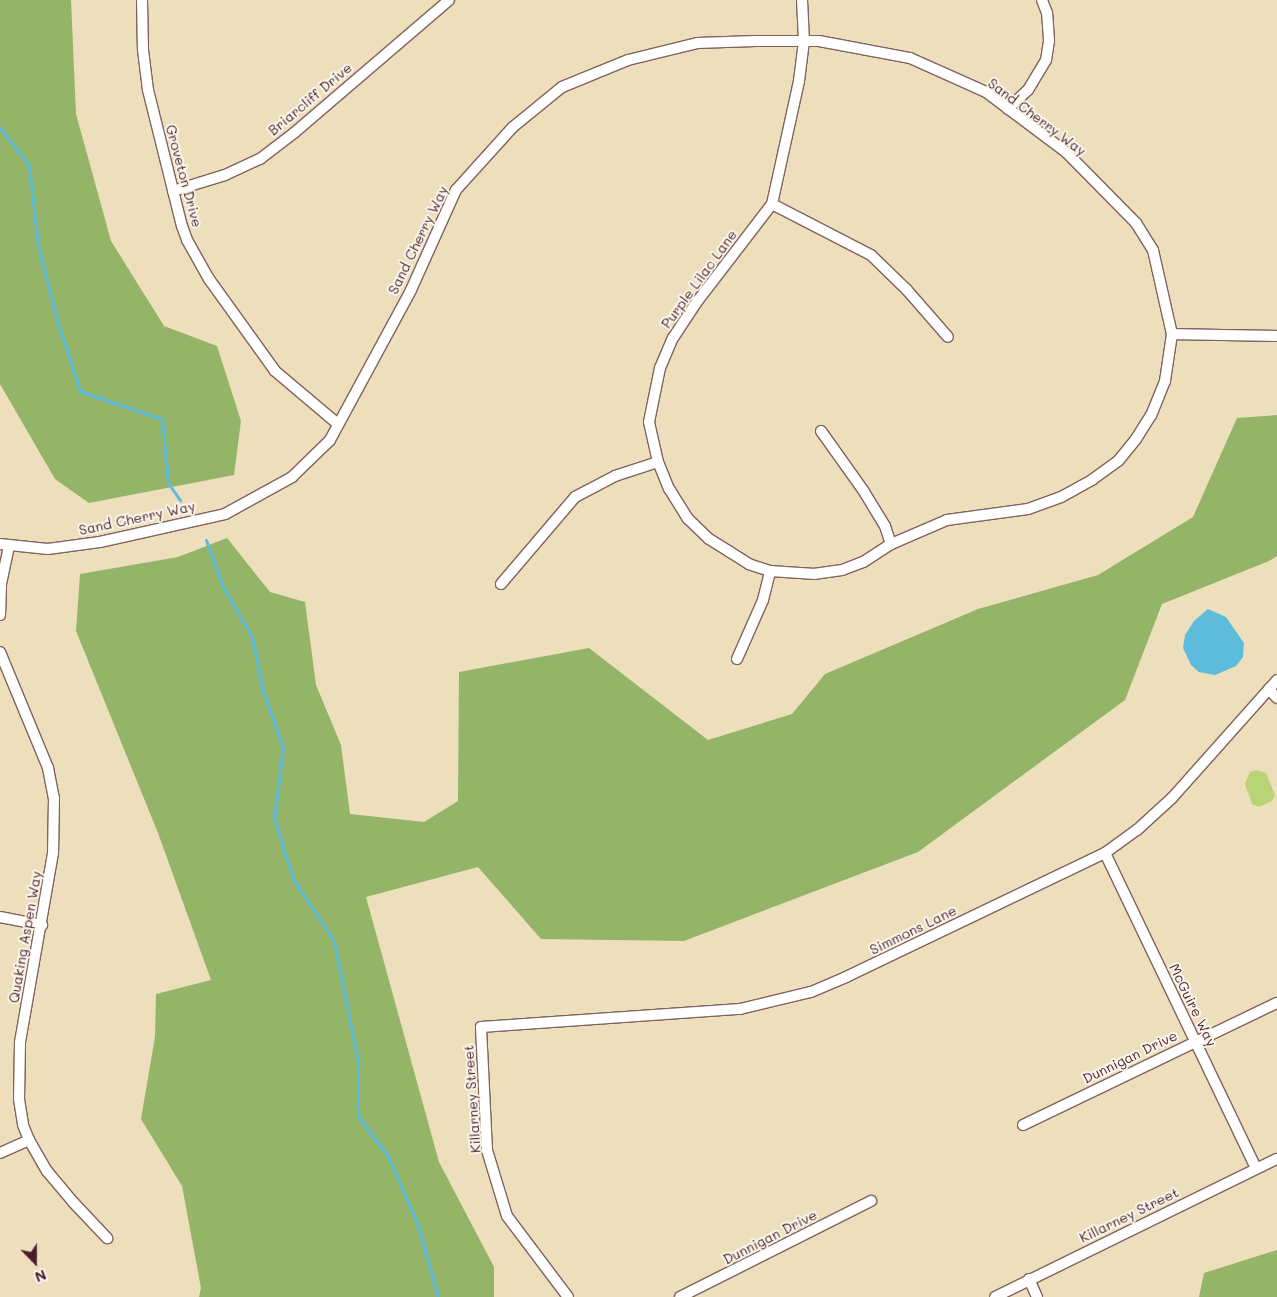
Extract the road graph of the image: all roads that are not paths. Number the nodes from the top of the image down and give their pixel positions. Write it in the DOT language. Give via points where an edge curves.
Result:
graph roads {
  1 [pos="142,0"];
  2 [pos="449,0"];
  3 [pos="802,0"];
  4 [pos="1042,0"];
  5 [pos="804,41"];
  6 [pos="1008,109"];
  7 [pos="173,191"];
  8 [pos="772,204"];
  9 [pos="1172,334"];
  10 [pos="1277,336"];
  11 [pos="948,337"];
  12 [pos="338,424"];
  13 [pos="821,431"];
  14 [pos="658,462"];
  15 [pos="891,544"];
  16 [pos="4,546"];
  17 [pos="770,571"];
  18 [pos="501,584"];
  19 [pos="0,615"];
  20 [pos="0,652"];
  21 [pos="737,659"];
  22 [pos="1277,680"];
  23 [pos="1269,689"];
  24 [pos="1277,698"];
  25 [pos="1106,853"];
  26 [pos="0,917"];
  27 [pos="42,925"];
  28 [pos="1277,1003"];
  29 [pos="481,1027"];
  30 [pos="1196,1040"];
  31 [pos="1023,1125"];
  32 [pos="29,1140"];
  33 [pos="0,1153"];
  34 [pos="1277,1159"];
  35 [pos="1256,1168"];
  36 [pos="872,1201"];
  37 [pos="107,1238"];
  38 [pos="1030,1279"];
  39 [pos="568,1297"];
  40 [pos="680,1297"];
  41 [pos="995,1297"];
  42 [pos="1037,1297"];
  1 -- 7 [label="street, Groveton Drive" via="148,90"];
  2 -- 7 [label="street, Briarcliff Drive" via="294,133 260,158 225,175"];
  3 -- 5 [label="street, Purple Lilac Lane"];
  4 -- 6 [label="street" via="1047,13 1049,40 1046,60 1028,90"];
  5 -- 6 [label="street, Sand Cherry Way" via="910,58 986,92"];
  5 -- 8 [label="street, Purple Lilac Lane"];
  5 -- 12 [label="street, Sand Cherry Way" via="697,44 628,60 562,87 513,127 456,190 411,290"];
  6 -- 9 [label="street, Sand Cherry Way" via="1066,152 1136,223 1153,250"];
  7 -- 12 [label="street, Groveton Drive" via="187,240 209,278 275,371"];
  8 -- 11 [label="street" via="871,255"];
  8 -- 14 [label="street, Purple Lilac Lane" via="672,338 660,368 649,422"];
  9 -- 10 [label="street"];
  9 -- 15 [label="street, Purple Lilac Lane" via="1165,381 1152,415 1118,461 1061,497 1028,509 948,520"];
  12 -- 16 [label="street, Sand Cherry Way" via="330,440 292,477 225,514 100,542 48,549"];
  13 -- 15 [label="street" via="863,490 885,526"];
  14 -- 17 [label="street, Purple Lilac Lane" via="669,489 688,519 709,539 749,564"];
  14 -- 18 [label="street" via="615,476 575,497"];
  15 -- 17 [label="street, Purple Lilac Lane" via="863,562 842,570 815,574"];
  16 -- 19 [label="street"];
  17 -- 21 [label="street" via="763,600"];
  20 -- 27 [label="street, Quaking Aspen Way" via="48,768 54,798 53,853"];
  22 -- 23 [label="street, Simmons Lane"];
  23 -- 24 [label="street"];
  23 -- 25 [label="street, Simmons Lane" via="1172,798"];
  25 -- 29 [label="street, Simmons Lane" via="812,992 740,1010"];
  25 -- 30 [label="street, McGuire Way"];
  26 -- 27 [label="street"];
  27 -- 32 [label="street, Quaking Aspen Way" via="20,1043 19,1099"];
  28 -- 30 [label="street, Dunnigan Drive"];
  29 -- 39 [label="street, Killarney Street" via="487,1150 507,1216"];
  30 -- 31 [label="street, Dunnigan Drive"];
  30 -- 35 [label="street, McGuire Way"];
  32 -- 33 [label="street"];
  32 -- 37 [label="street, Quaking Aspen Way" via="48,1171"];
  34 -- 35 [label="street, Killarney Street"];
  35 -- 38 [label="street, Killarney Street"];
  36 -- 40 [label="street, Dunnigan Drive"];
  38 -- 41 [label="street, Killarney Street"];
  38 -- 42 [label="street"];
}
